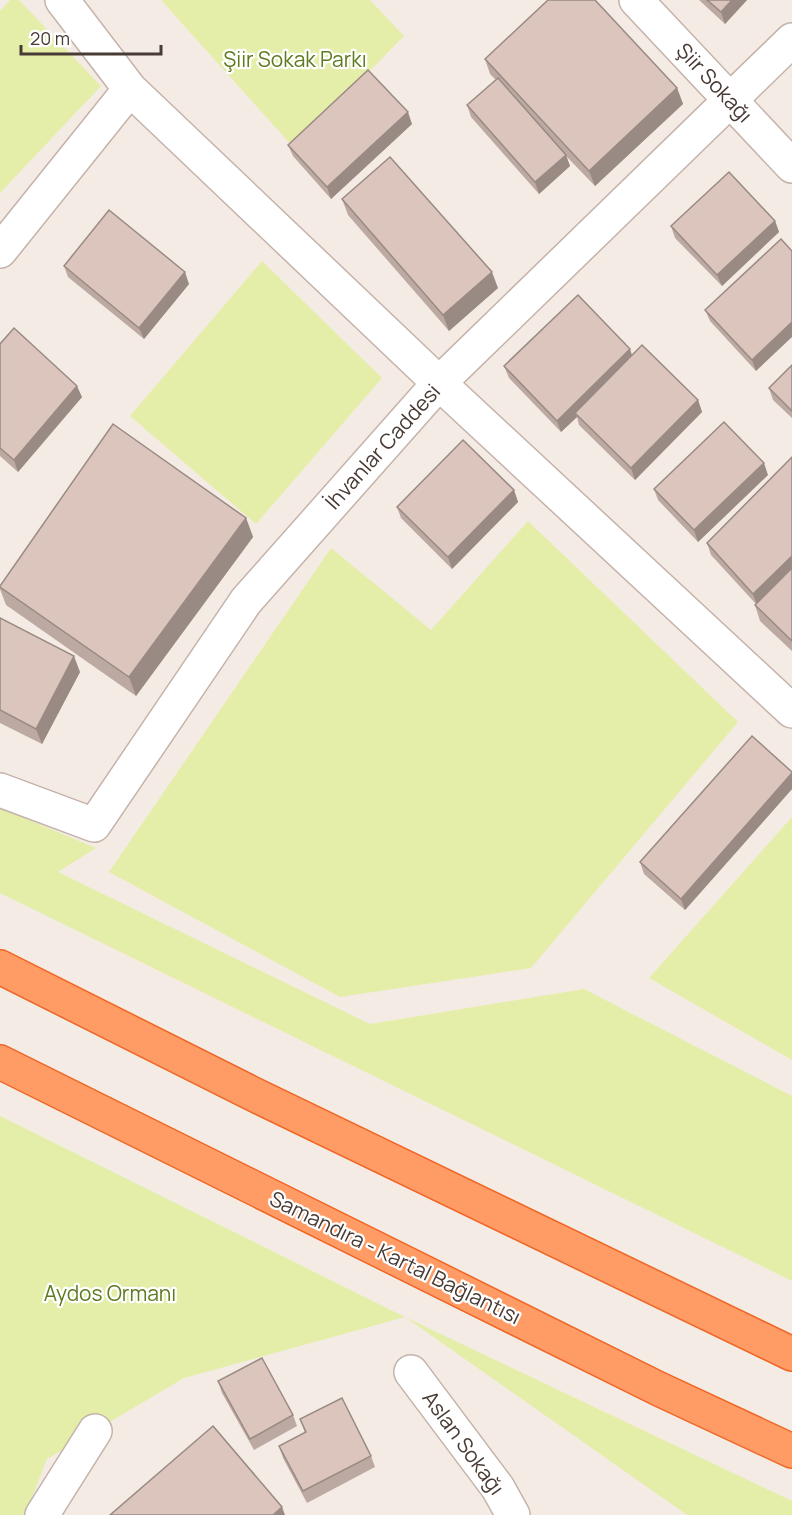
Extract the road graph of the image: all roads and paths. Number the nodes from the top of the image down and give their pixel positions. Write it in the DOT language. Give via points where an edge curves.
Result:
graph roads {
  1 [pos="62,0"];
  2 [pos="636,0"];
  3 [pos="792,40"];
  4 [pos="130,89"];
  5 [pos="730,101"];
  6 [pos="792,166"];
  7 [pos="0,251"];
  8 [pos="439,383"];
  9 [pos="792,711"];
  10 [pos="0,790"];
  11 [pos="0,967"];
  12 [pos="0,1062"];
  13 [pos="792,1354"];
  14 [pos="411,1372"];
  15 [pos="95,1431"];
  16 [pos="792,1451"];
  17 [pos="42,1515"];
  18 [pos="513,1515"];
  1 -- 4 [label="street"];
  2 -- 5 [label="street, Şiir Sokağı"];
  3 -- 5 [label="street, İhvanlar Caddesi"];
  4 -- 7 [label="street"];
  4 -- 8 [label="street"];
  5 -- 6 [label="street, Şiir Sokağı"];
  5 -- 8 [label="street, İhvanlar Caddesi"];
  8 -- 9 [label="street"];
  8 -- 10 [label="street, İhvanlar Caddesi" via="246,601 94,825"];
  11 -- 13 [label="highway" via="251,1093"];
  12 -- 16 [label="highway, Samandıra - Kartal Bağlantısı"];
  14 -- 18 [label="street, Aslan Sokağı" via="498,1488"];
  15 -- 17 [label="street"];
}
